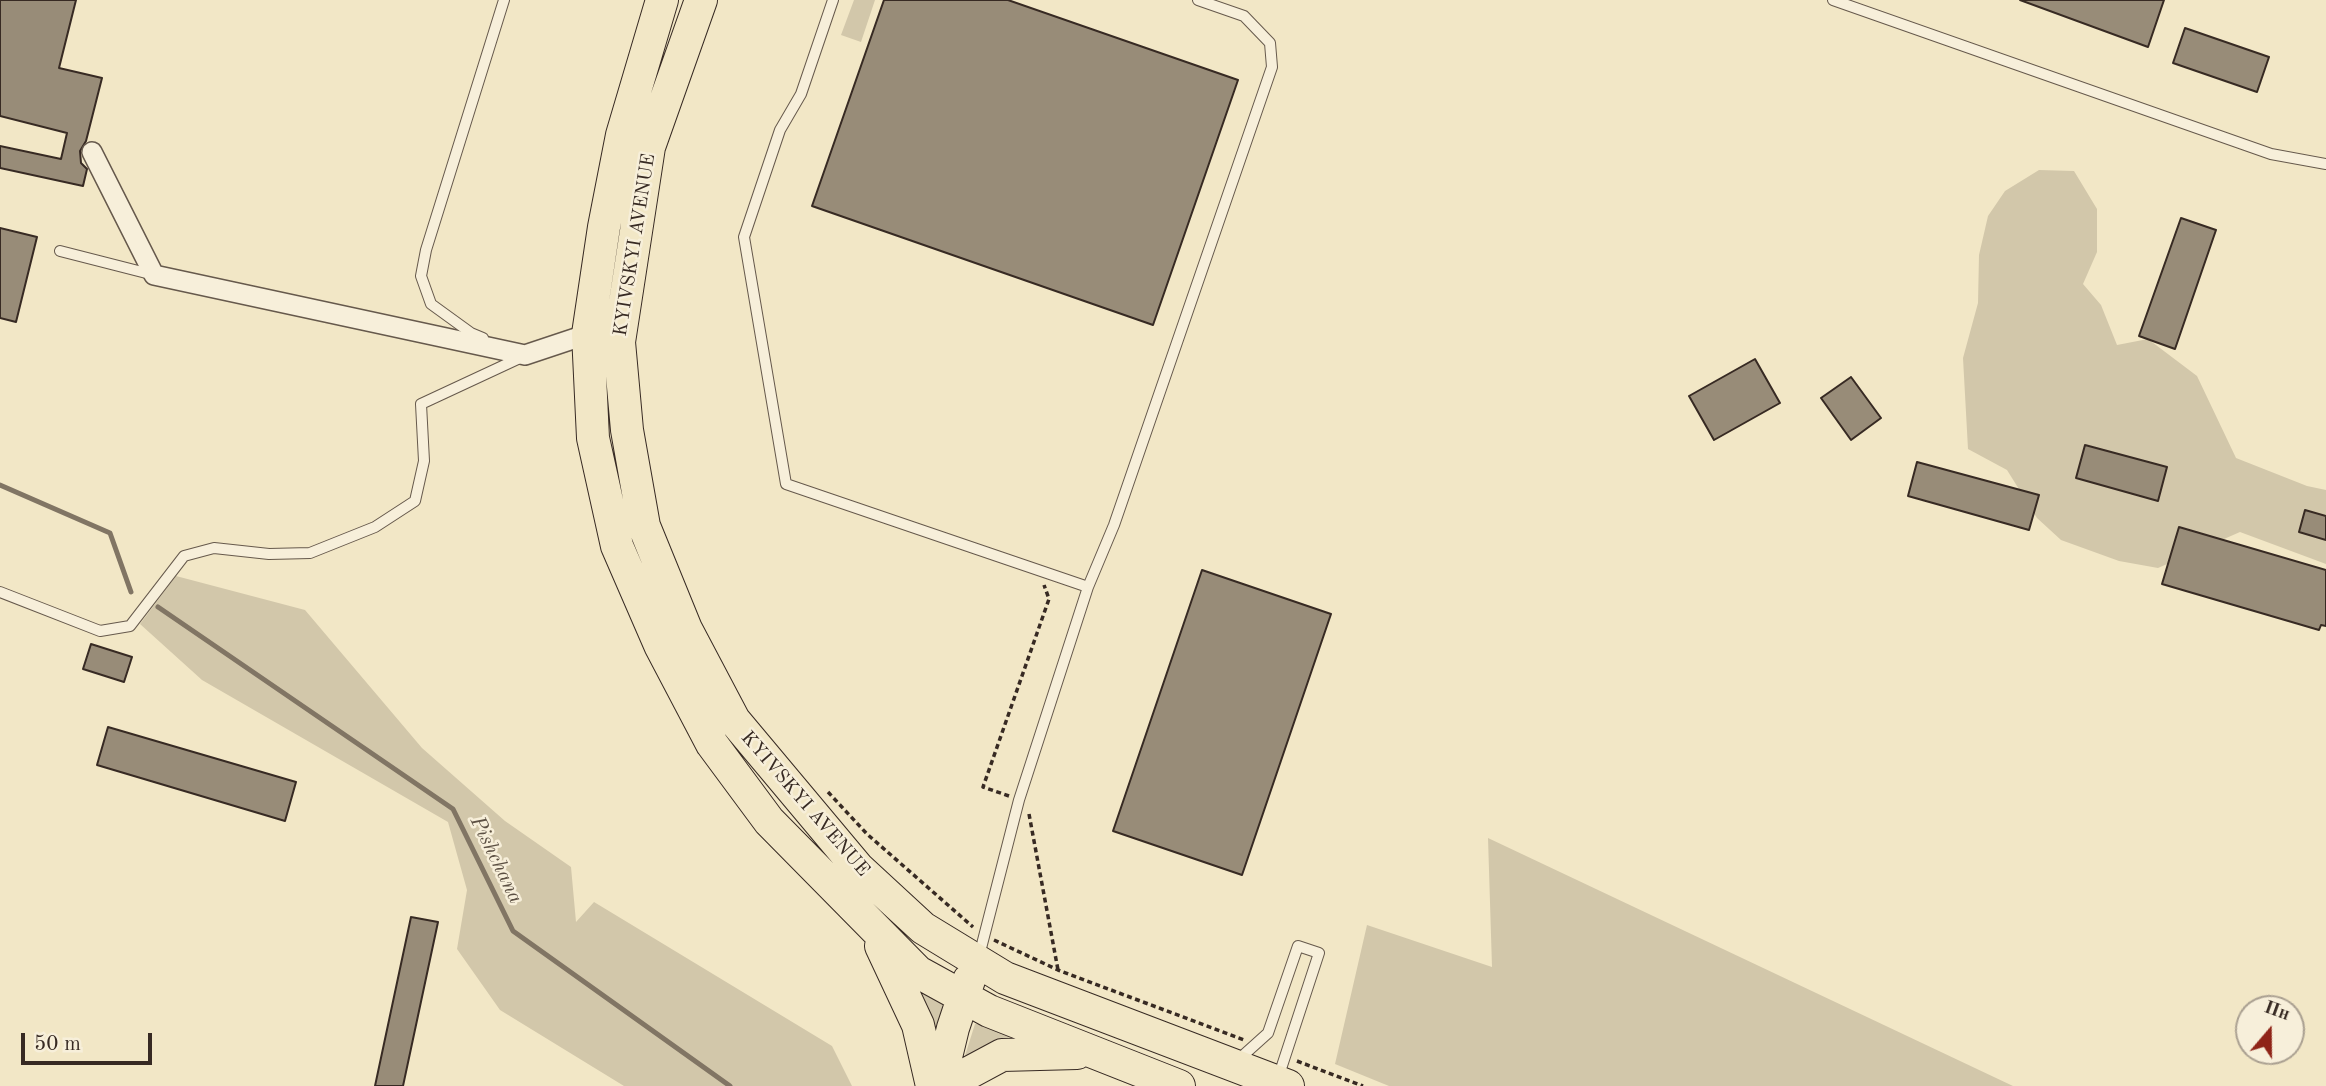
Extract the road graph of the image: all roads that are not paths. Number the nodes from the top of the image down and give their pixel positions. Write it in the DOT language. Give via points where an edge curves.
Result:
graph roads {
  1 [pos="504,0"];
  2 [pos="662,0"];
  3 [pos="701,0"];
  4 [pos="833,0"];
  5 [pos="1198,0"];
  6 [pos="1833,0"];
  7 [pos="92,152"];
  8 [pos="2326,164"];
  9 [pos="60,251"];
  10 [pos="155,275"];
  11 [pos="588,334"];
  12 [pos="526,355"];
  13 [pos="1088,587"];
  14 [pos="0,592"];
  15 [pos="810,791"];
  16 [pos="769,821"];
  17 [pos="873,929"];
  18 [pos="981,949"];
  19 [pos="962,997"];
  20 [pos="1090,1053"];
  21 [pos="1231,1065"];
  22 [pos="1283,1075"];
  23 [pos="932,1086"];
  24 [pos="939,1086"];
  25 [pos="952,1086"];
  26 [pos="1179,1086"];
  1 -- 12 [label="lane" via="421,276 431,304 471,333"];
  2 -- 11 [label="main road, KYIVSKYI AVENUE" via="622,135"];
  3 -- 15 [label="main road, KYIVSKYI AVENUE" via="649,147 619,342 626,430 644,526 686,629 739,728"];
  4 -- 13 [label="lane" via="801,94 780,130 744,237 786,484"];
  5 -- 13 [label="lane" via="1244,16 1270,43 1272,67 1114,525"];
  6 -- 8 [label="lane" via="2271,154"];
  7 -- 10 [label="street"];
  9 -- 10 [label="lane"];
  10 -- 12 [label="street"];
  11 -- 12 [label="street"];
  11 -- 16 [label="main road, KYIVSKYI AVENUE" via="593,438 617,546 660,645 712,744"];
  12 -- 14 [label="lane" via="421,404 424,461 415,501 375,527 310,553 214,548 184,556 130,626 100,631"];
  13 -- 18 [label="lane" via="1019,800"];
  15 -- 16 [label="main road"];
  15 -- 18 [label="main road, KYIVSKYI AVENUE" via="858,867 923,928"];
  16 -- 17 [label="main road, KYIVSKYI AVENUE"];
  17 -- 19 [label="main road, KYIVSKYI AVENUE" via="918,972"];
  17 -- 23 [label="main road" via="918,1025"];
  18 -- 19 [label="main road"];
  18 -- 21 [label="main road, KYIVSKYI AVENUE" via="1032,989"];
  19 -- 20 [label="main road, KYIVSKYI AVENUE"];
  19 -- 24 [label="main road"];
  20 -- 25 [label="main road" via="1002,1055"];
  20 -- 26 [label="main road, KYIVSKYI AVENUE"];
  21 -- 22 [label="main road, KYIVSKYI AVENUE"];
  21 -- 22 [label="lane" via="1268,1033 1298,946 1319,953"];
}
